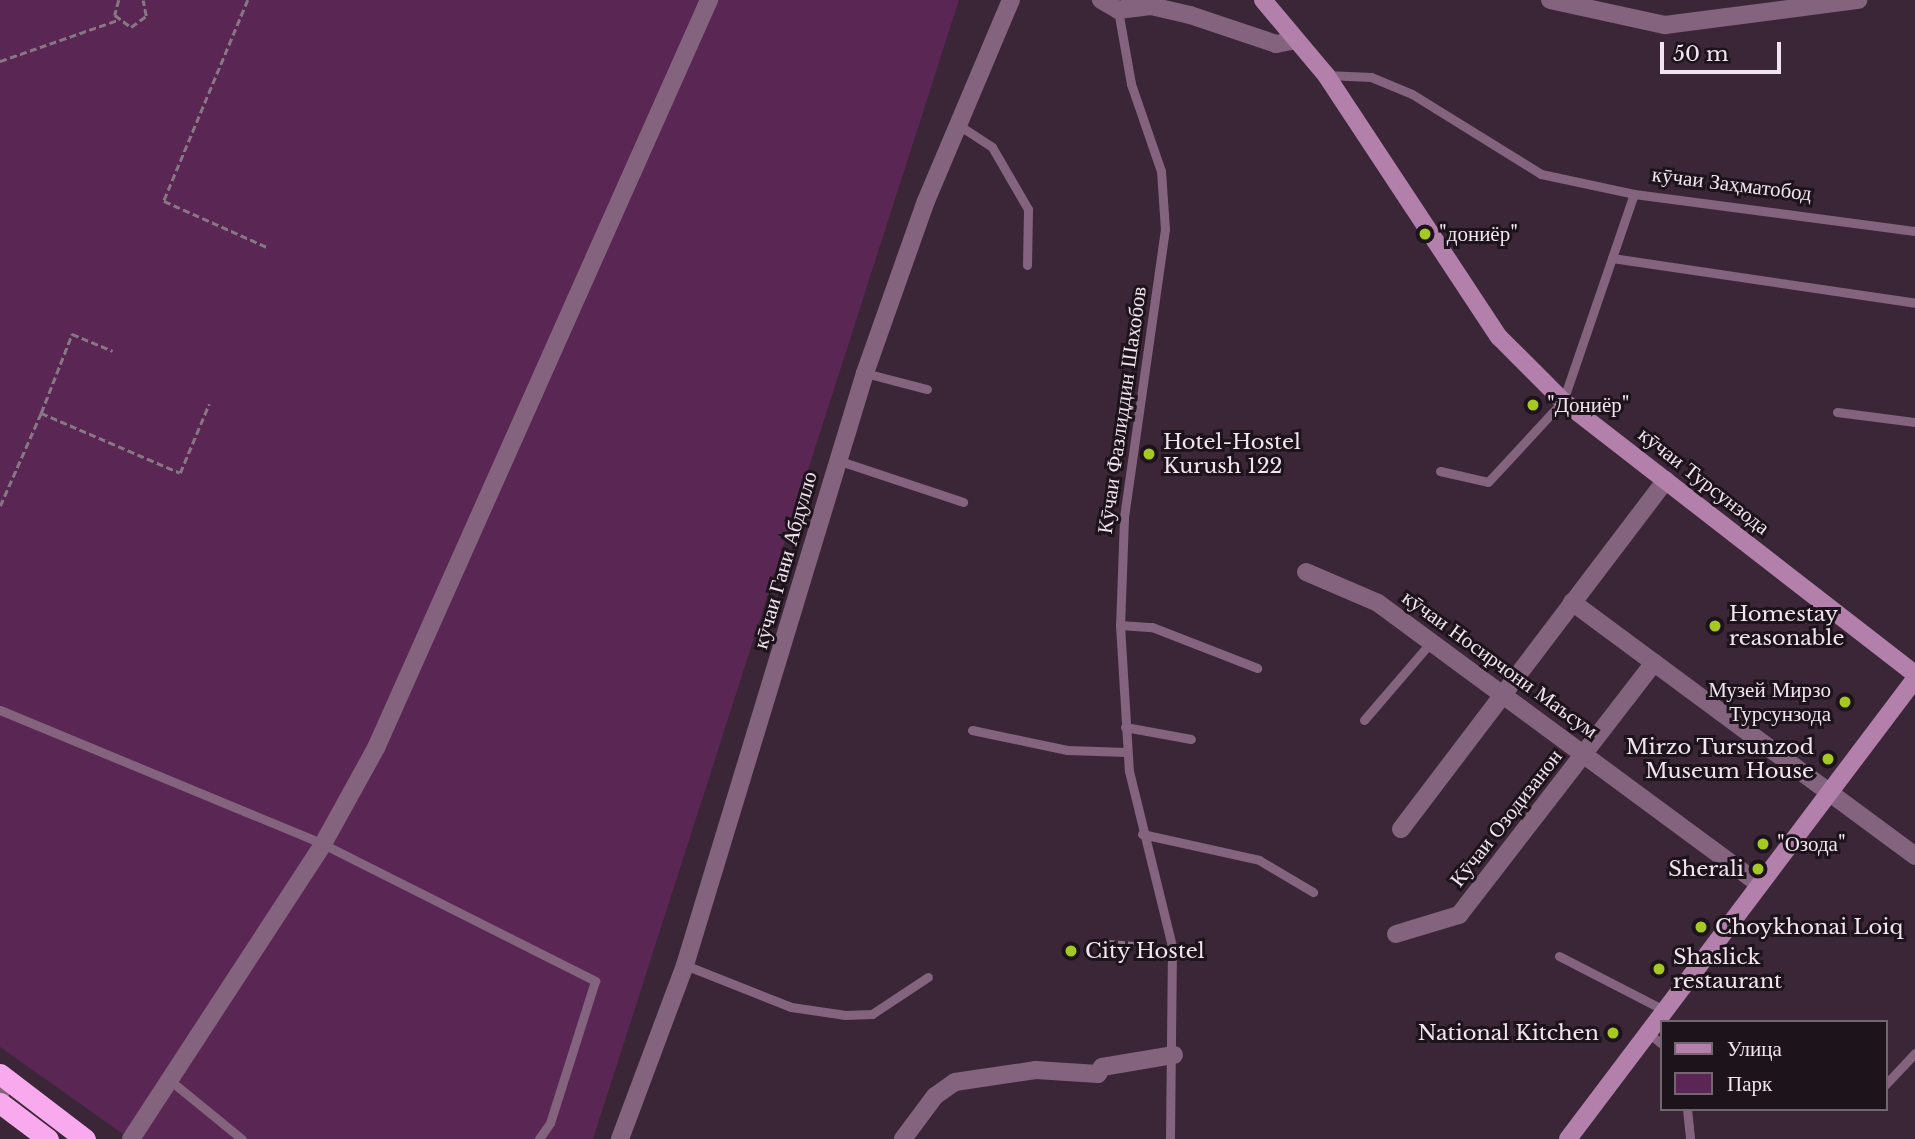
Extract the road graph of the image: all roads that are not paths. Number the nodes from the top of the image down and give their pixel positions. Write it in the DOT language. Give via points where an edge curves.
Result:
graph roads {
  1 [pos="709,0"];
  2 [pos="1012,0"];
  3 [pos="1101,0"];
  4 [pos="1263,0"];
  5 [pos="1550,0"];
  6 [pos="1858,0"];
  7 [pos="1122,5"];
  8 [pos="1296,40"];
  9 [pos="1326,75"];
  10 [pos="957,124"];
  11 [pos="1634,194"];
  12 [pos="1915,231"];
  13 [pos="1612,258"];
  14 [pos="1027,265"];
  15 [pos="1915,303"];
  16 [pos="865,373"];
  17 [pos="927,389"];
  18 [pos="1563,401"];
  19 [pos="1837,412"];
  20 [pos="1915,422"];
  21 [pos="837,460"];
  22 [pos="1440,471"];
  23 [pos="1666,480"];
  24 [pos="963,502"];
  25 [pos="1307,572"];
  26 [pos="1572,603"];
  27 [pos="1120,625"];
  28 [pos="1431,642"];
  29 [pos="1654,663"];
  30 [pos="1257,667"];
  31 [pos="1915,676"];
  32 [pos="1502,694"];
  33 [pos="0,710"];
  34 [pos="1364,720"];
  35 [pos="1125,727"];
  36 [pos="972,730"];
  37 [pos="1192,739"];
  38 [pos="1126,752"];
  39 [pos="1584,754"];
  40 [pos="1828,793"];
  41 [pos="1401,829"];
  42 [pos="1142,834"];
  43 [pos="323,844"];
  44 [pos="1915,856"];
  45 [pos="1759,884"];
  46 [pos="1313,892"];
  47 [pos="1396,934"];
  48 [pos="1559,956"];
  49 [pos="685,965"];
  50 [pos="928,977"];
  51 [pos="1664,1010"];
  52 [pos="1660,1020"];
  53 [pos="1660,1021"];
  54 [pos="1654,1038"];
  55 [pos="1915,1053"];
  56 [pos="1174,1055"];
  57 [pos="3,1082"];
  58 [pos="172,1082"];
  59 [pos="1887,1082"];
  60 [pos="0,1103"];
  61 [pos="1687,1111"];
  62 [pos="48,1139"];
  63 [pos="85,1139"];
  64 [pos="131,1139"];
  65 [pos="242,1139"];
  66 [pos="539,1139"];
  67 [pos="620,1139"];
  68 [pos="903,1139"];
  69 [pos="1170,1139"];
  70 [pos="1568,1139"];
  71 [pos="1690,1139"];
  1 -- 43 [label="street" via="407,686"];
  2 -- 10 [label="street, кӯчаи Гани Абдулло"];
  3 -- 7 [label="street"];
  4 -- 8 [label="main road, кӯчаи Турсунзода"];
  5 -- 6 [label="street" via="1665,25"];
  7 -- 8 [label="street" via="1151,6 1276,44"];
  7 -- 27 [label="lane, Кӯчаи Фазлиддин Шахобов" via="1131,84 1161,171 1165,229 1124,518"];
  8 -- 9 [label="main road, кӯчаи Турсунзода"];
  9 -- 11 [label="lane" via="1371,77 1412,94 1541,174"];
  9 -- 18 [label="main road, кӯчаи Турсунзода" via="1499,337"];
  10 -- 14 [label="lane" via="992,147 1028,209"];
  10 -- 16 [label="street, кӯчаи Гани Абдулло"];
  11 -- 12 [label="lane, кӯчаи Заҳматобод"];
  11 -- 13 [label="lane, кӯчаи Заҳматобод"];
  13 -- 15 [label="lane"];
  13 -- 18 [label="lane, кӯчаи Заҳматобод"];
  16 -- 17 [label="lane"];
  16 -- 21 [label="street, кӯчаи Гани Абдулло"];
  18 -- 22 [label="lane" via="1488,482"];
  18 -- 23 [label="main road, кӯчаи Турсунзода"];
  19 -- 20 [label="lane"];
  21 -- 24 [label="lane"];
  21 -- 49 [label="street, кӯчаи Гани Абдулло"];
  23 -- 26 [label="street"];
  23 -- 31 [label="main road, кӯчаи Турсунзода"];
  25 -- 28 [label="street, кӯчаи Носирчони Маъсум" via="1378,603"];
  26 -- 29 [label="street"];
  26 -- 32 [label="street"];
  27 -- 30 [label="lane" via="1152,628"];
  27 -- 35 [label="lane, Кӯчаи Фазлиддин Шахобов"];
  28 -- 32 [label="street, кӯчаи Носирчони Маъсум"];
  28 -- 34 [label="lane"];
  29 -- 39 [label="street, Кӯчаи Озодизанон"];
  29 -- 40 [label="street"];
  31 -- 40 [label="main road"];
  32 -- 39 [label="street, кӯчаи Носирчони Маъсум"];
  32 -- 41 [label="street"];
  33 -- 43 [label="lane"];
  35 -- 37 [label="lane"];
  35 -- 38 [label="lane, Кӯчаи Фазлиддин Шахобов"];
  36 -- 38 [label="lane" via="1067,750"];
  38 -- 42 [label="lane, Кӯчаи Фазлиддин Шахобов"];
  39 -- 45 [label="street, кӯчаи Носирчони Маъсум"];
  39 -- 47 [label="street, Кӯчаи Озодизанон" via="1459,915"];
  40 -- 44 [label="street"];
  40 -- 45 [label="main road"];
  42 -- 46 [label="lane" via="1247,856"];
  42 -- 56 [label="lane, Кӯчаи Фазлиддин Шахобов" via="1172,946"];
  43 -- 58 [label="street"];
  43 -- 66 [label="lane" via="595,981 551,1123"];
  45 -- 51 [label="main road"];
  48 -- 51 [label="lane"];
  49 -- 50 [label="lane" via="791,1007 845,1014 877,1012"];
  49 -- 67 [label="street, кӯчаи Гани Абдулло"];
  51 -- 52 [label="main road"];
  53 -- 54 [label="main road"];
  54 -- 70 [label="main road"];
  55 -- 59 [label="lane"];
  56 -- 68 [label="street" via="1102,1067 1098,1074 1036,1070 955,1082 935,1096"];
  56 -- 69 [label="lane, Кӯчаи Фазлиддин Шахобов"];
  57 -- 63 [label="highway"];
  58 -- 64 [label="street"];
  58 -- 65 [label="lane"];
  60 -- 62 [label="highway"];
  61 -- 71 [label="lane"];
}
